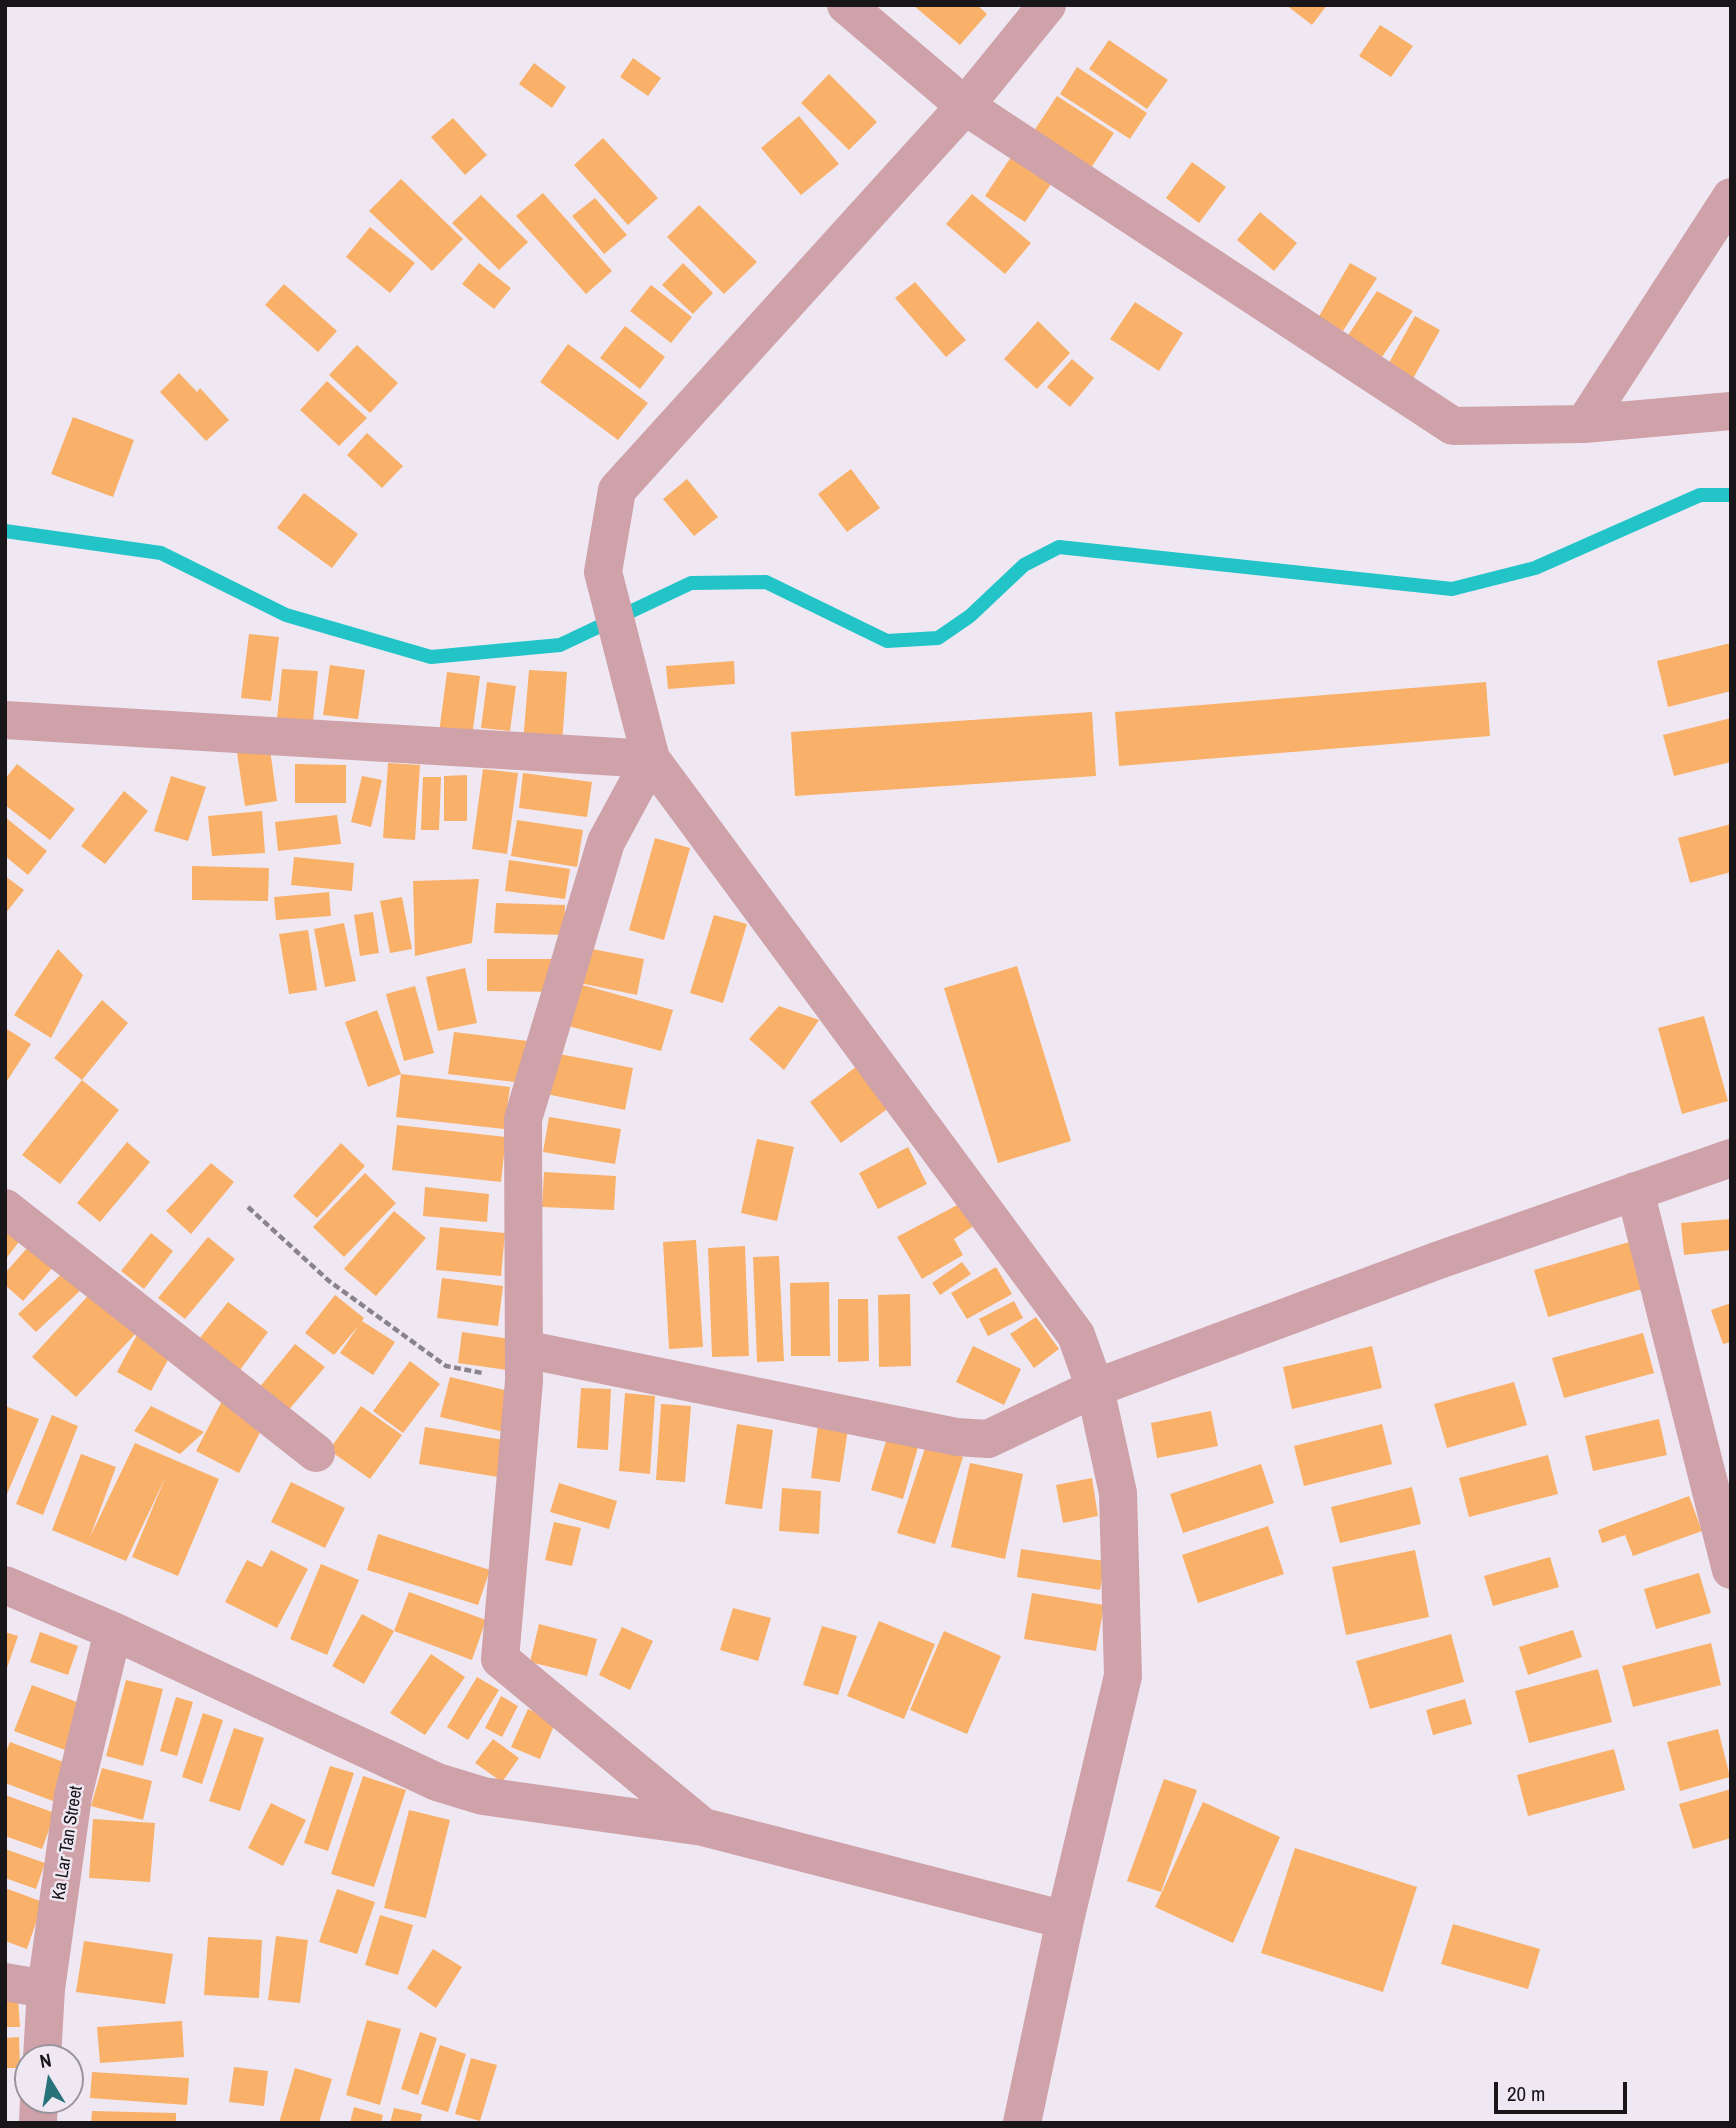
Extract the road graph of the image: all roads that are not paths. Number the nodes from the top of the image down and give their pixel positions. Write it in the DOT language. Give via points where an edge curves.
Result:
graph roads {
  1 [pos="846,5"];
  2 [pos="1047,5"];
  3 [pos="965,106"];
  4 [pos="1731,197"];
  5 [pos="1731,411"];
  6 [pos="1584,424"];
  7 [pos="5,720"];
  8 [pos="651,759"];
  9 [pos="1731,1158"];
  10 [pos="1635,1191"];
  11 [pos="5,1208"];
  12 [pos="524,1365"];
  13 [pos="1094,1388"];
  14 [pos="316,1453"];
  15 [pos="1731,1570"];
  16 [pos="5,1585"];
  17 [pos="113,1631"];
  18 [pos="703,1827"];
  19 [pos="1065,1920"];
  20 [pos="5,1982"];
  21 [pos="46,1989"];
  22 [pos="43,2044"];
  23 [pos="1023,2123"];
  1 -- 3 [label="street"];
  2 -- 3 [label="street"];
  3 -- 6 [label="street" via="1452,426"];
  3 -- 8 [label="street" via="617,489 603,572"];
  4 -- 6 [label="street"];
  5 -- 6 [label="street"];
  7 -- 8 [label="street"];
  8 -- 12 [label="street" via="606,842 523,1119"];
  8 -- 13 [label="street" via="1076,1335"];
  9 -- 10 [label="street"];
  10 -- 13 [label="street"];
  10 -- 15 [label="street"];
  11 -- 14 [label="street"];
  12 -- 13 [label="street" via="988,1439"];
  12 -- 18 [label="street" via="500,1659"];
  13 -- 19 [label="street" via="1118,1493 1123,1676"];
  16 -- 17 [label="street"];
  17 -- 18 [label="street" via="437,1782 484,1796"];
  17 -- 21 [label="street, Ka Lar Tan Street" via="74,1796"];
  18 -- 19 [label="street"];
  19 -- 23 [label="street"];
  20 -- 21 [label="street"];
  21 -- 22 [label="street, Ka Lar Tan Street"];
}
